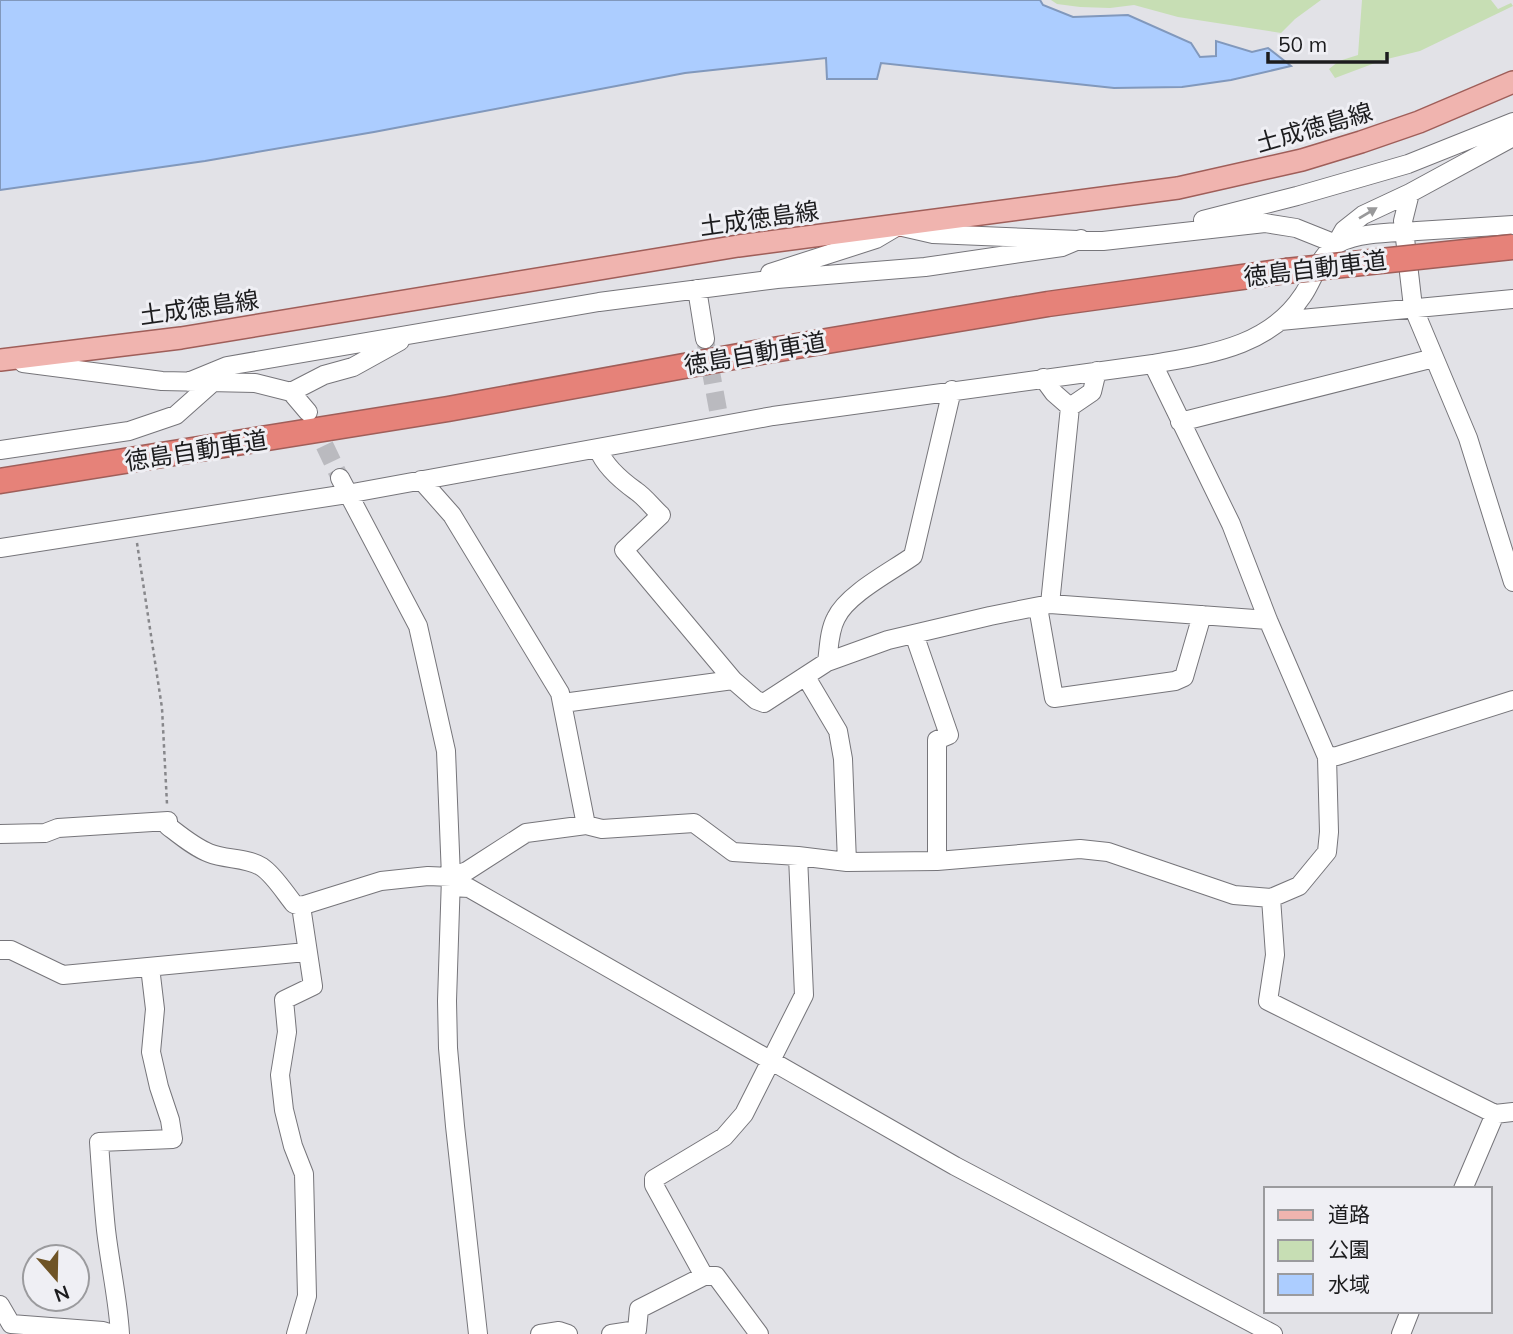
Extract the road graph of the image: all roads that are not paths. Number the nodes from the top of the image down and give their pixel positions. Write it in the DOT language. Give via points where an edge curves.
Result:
graph roads {
  1 [pos="1513,82"];
  2 [pos="1513,122"];
  3 [pos="1513,137"];
  4 [pos="1410,193"];
  5 [pos="1513,225"];
  6 [pos="898,226"];
  7 [pos="1403,232"];
  8 [pos="1166,234"];
  9 [pos="1081,239"];
  10 [pos="1336,244"];
  11 [pos="1513,247"];
  12 [pos="754,282"];
  13 [pos="697,289"];
  14 [pos="1513,299"];
  15 [pos="1413,307"];
  16 [pos="1280,321"];
  17 [pos="415,333"];
  18 [pos="705,339"];
  19 [pos="1434,358"];
  20 [pos="0,360"];
  21 [pos="1153,363"];
  22 [pos="1097,371"];
  23 [pos="1043,378"];
  24 [pos="188,382"];
  25 [pos="212,383"];
  26 [pos="952,390"];
  27 [pos="291,393"];
  28 [pos="1070,407"];
  29 [pos="309,412"];
  30 [pos="1180,422"];
  31 [pos="598,449"];
  32 [pos="0,450"];
  33 [pos="421,480"];
  34 [pos="0,481"];
  35 [pos="343,486"];
  36 [pos="0,548"];
  37 [pos="1513,582"];
  38 [pos="1044,605"];
  39 [pos="1202,615"];
  40 [pos="1268,620"];
  41 [pos="914,634"];
  42 [pos="827,662"];
  43 [pos="806,677"];
  44 [pos="733,680"];
  45 [pos="1513,700"];
  46 [pos="563,703"];
  47 [pos="1327,757"];
  48 [pos="586,825"];
  49 [pos="0,834"];
  50 [pos="798,856"];
  51 [pos="937,861"];
  52 [pos="847,862"];
  53 [pos="451,882"];
  54 [pos="1271,898"];
  55 [pos="301,906"];
  56 [pos="0,950"];
  57 [pos="306,952"];
  58 [pos="150,967"];
  59 [pos="772,1059"];
  60 [pos="1504,1113"];
  61 [pos="1464,1187"];
  62 [pos="704,1276"];
  63 [pos="0,1305"];
  64 [pos="1409,1313"];
  65 [pos="113,1334"];
  66 [pos="120,1334"];
  67 [pos="296,1334"];
  68 [pos="478,1334"];
  69 [pos="540,1334"];
  70 [pos="568,1334"];
  71 [pos="611,1334"];
  72 [pos="759,1334"];
  73 [pos="1273,1334"];
  74 [pos="1401,1334"];
  1 -- 6 [label="main road, 土成徳島線" via="1384,134 1240,175 1178,188"];
  2 -- 8 [label="street" via="1408,164"];
  3 -- 4 [label="street"];
  4 -- 7 [label="street"];
  10 -- 4 [label="street, one-way" via="1344,230 1363,215"];
  5 -- 7 [label="street"];
  6 -- 9 [label="street" via="933,234"];
  6 -- 12 [label="street" via="876,239"];
  6 -- 20 [label="main road, 土成徳島線" via="593,268 181,338"];
  7 -- 10 [label="street"];
  7 -- 15 [label="street"];
  8 -- 9 [label="street"];
  8 -- 10 [label="street" via="1265,223 1296,228"];
  9 -- 12 [label="street" via="1062,247 925,267"];
  10 -- 16 [label="street"];
  11 -- 34 [label="highway, 徳島自動車道, bridge" via="1286,271 1061,302 448,409"];
  12 -- 13 [label="street"];
  13 -- 17 [label="street"];
  13 -- 18 [label="street"];
  14 -- 15 [label="street"];
  15 -- 16 [label="street"];
  15 -- 19 [label="street"];
  16 -- 21 [label="street" via="1230,348"];
  17 -- 24 [label="street" via="227,366"];
  17 -- 27 [label="street"];
  19 -- 30 [label="street"];
  19 -- 37 [label="street" via="1468,438"];
  20 -- 24 [label="street"];
  21 -- 22 [label="street"];
  21 -- 30 [label="street"];
  22 -- 23 [label="street"];
  22 -- 28 [label="street" via="1092,392"];
  23 -- 26 [label="street"];
  23 -- 28 [label="street"];
  24 -- 25 [label="street"];
  25 -- 27 [label="street" via="256,383"];
  25 -- 32 [label="street" via="176,415 129,431"];
  26 -- 31 [label="street" via="773,416 719,418"];
  26 -- 42 [label="street" via="914,556 856,595 836,616"];
  27 -- 29 [label="street"];
  28 -- 38 [label="street"];
  30 -- 40 [label="street" via="1231,524"];
  31 -- 33 [label="street"];
  31 -- 44 [label="street" via="628,488 661,515 624,550"];
  33 -- 35 [label="street"];
  33 -- 46 [label="street" via="452,515 549,672"];
  35 -- 36 [label="street" via="134,529"];
  35 -- 53 [label="street" via="418,626 446,751"];
  38 -- 39 [label="street"];
  38 -- 39 [label="street" via="1054,698 1184,677"];
  38 -- 41 [label="street"];
  39 -- 40 [label="street"];
  40 -- 47 [label="street"];
  41 -- 42 [label="street"];
  41 -- 51 [label="street" via="949,735 937,740"];
  42 -- 43 [label="street"];
  43 -- 44 [label="street" via="764,703"];
  43 -- 52 [label="street" via="838,732 844,759"];
  44 -- 46 [label="street"];
  45 -- 47 [label="street"];
  46 -- 48 [label="street"];
  47 -- 54 [label="street" via="1327,852 1298,886"];
  48 -- 50 [label="street" via="602,829 694,823 733,852"];
  48 -- 53 [label="street" via="526,833"];
  49 -- 55 [label="street" via="168,821 168,826 209,853 263,867 294,904"];
  50 -- 52 [label="street"];
  50 -- 59 [label="street" via="804,995"];
  51 -- 52 [label="street"];
  51 -- 54 [label="street" via="1080,849 1108,852 1234,895"];
  53 -- 55 [label="street" via="429,876 381,881"];
  53 -- 59 [label="street"];
  53 -- 68 [label="street" via="448,1048"];
  54 -- 60 [label="street" via="1275,955 1268,1001"];
  55 -- 57 [label="street"];
  56 -- 58 [label="street" via="12,950 63,975"];
  57 -- 58 [label="street"];
  57 -- 67 [label="street" via="313,986 284,1000 287,1032 279,1075 290,1134 304,1174 307,1296"];
  58 -- 66 [label="street" via="155,1009 151,1052 173,1139 99,1142"];
  59 -- 62 [label="street" via="744,1114 724,1137 654,1179"];
  59 -- 73 [label="street" via="956,1166"];
  60 -- 61 [label="street"];
  62 -- 71 [label="street" via="639,1309 636,1330"];
  62 -- 72 [label="street" via="716,1276"];
  63 -- 65 [label="street" via="11,1324"];
  64 -- 74 [label="street"];
  69 -- 70 [label="street"];
}
